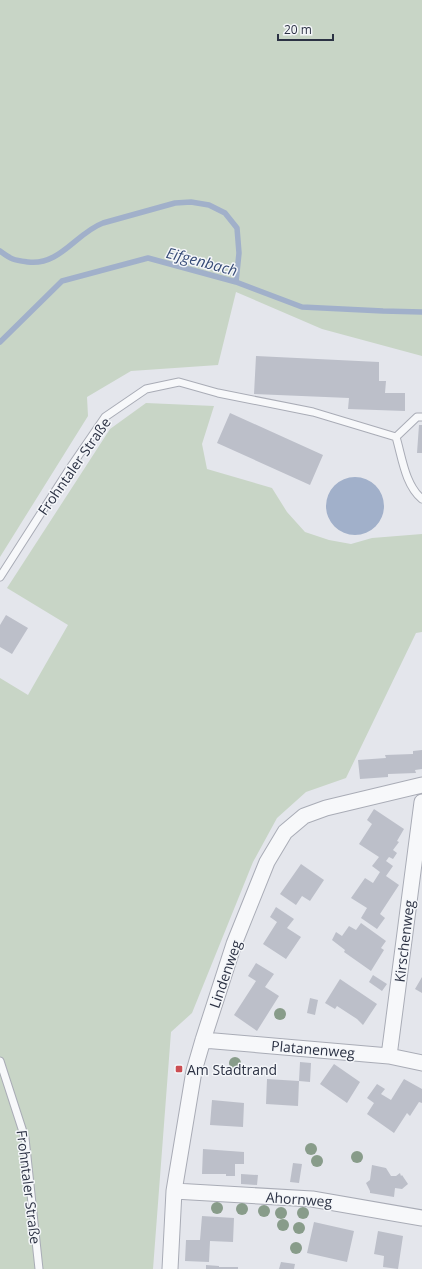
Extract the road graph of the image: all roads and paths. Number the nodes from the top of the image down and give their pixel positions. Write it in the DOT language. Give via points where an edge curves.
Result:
graph roads {
  1 [pos="422,417"];
  2 [pos="396,437"];
  3 [pos="422,499"];
  4 [pos="0,577"];
  5 [pos="422,785"];
  6 [pos="422,802"];
  7 [pos="203,1040"];
  8 [pos="389,1056"];
  9 [pos="0,1061"];
  10 [pos="422,1063"];
  11 [pos="174,1191"];
  12 [pos="422,1218"];
  13 [pos="38,1269"];
  14 [pos="170,1269"];
  1 -- 2 [label="lane" via="418,417"];
  2 -- 3 [label="lane" via="408,479"];
  2 -- 4 [label="lane, Frohntaler Straße" via="313,412 218,393 179,382 146,389 105,417"];
  5 -- 7 [label="street, Lindenweg" via="326,808 304,816 285,832 267,862 234,944"];
  6 -- 8 [label="street, Kirschenweg"];
  7 -- 8 [label="street, Platanenweg"];
  7 -- 11 [label="street, Lindenweg" via="194,1071"];
  8 -- 10 [label="street, Platanenweg"];
  9 -- 13 [label="lane, Frohntaler Straße" via="25,1138"];
  11 -- 12 [label="street, Ahornweg" via="312,1199"];
  11 -- 14 [label="street, Lindenweg"];
}
